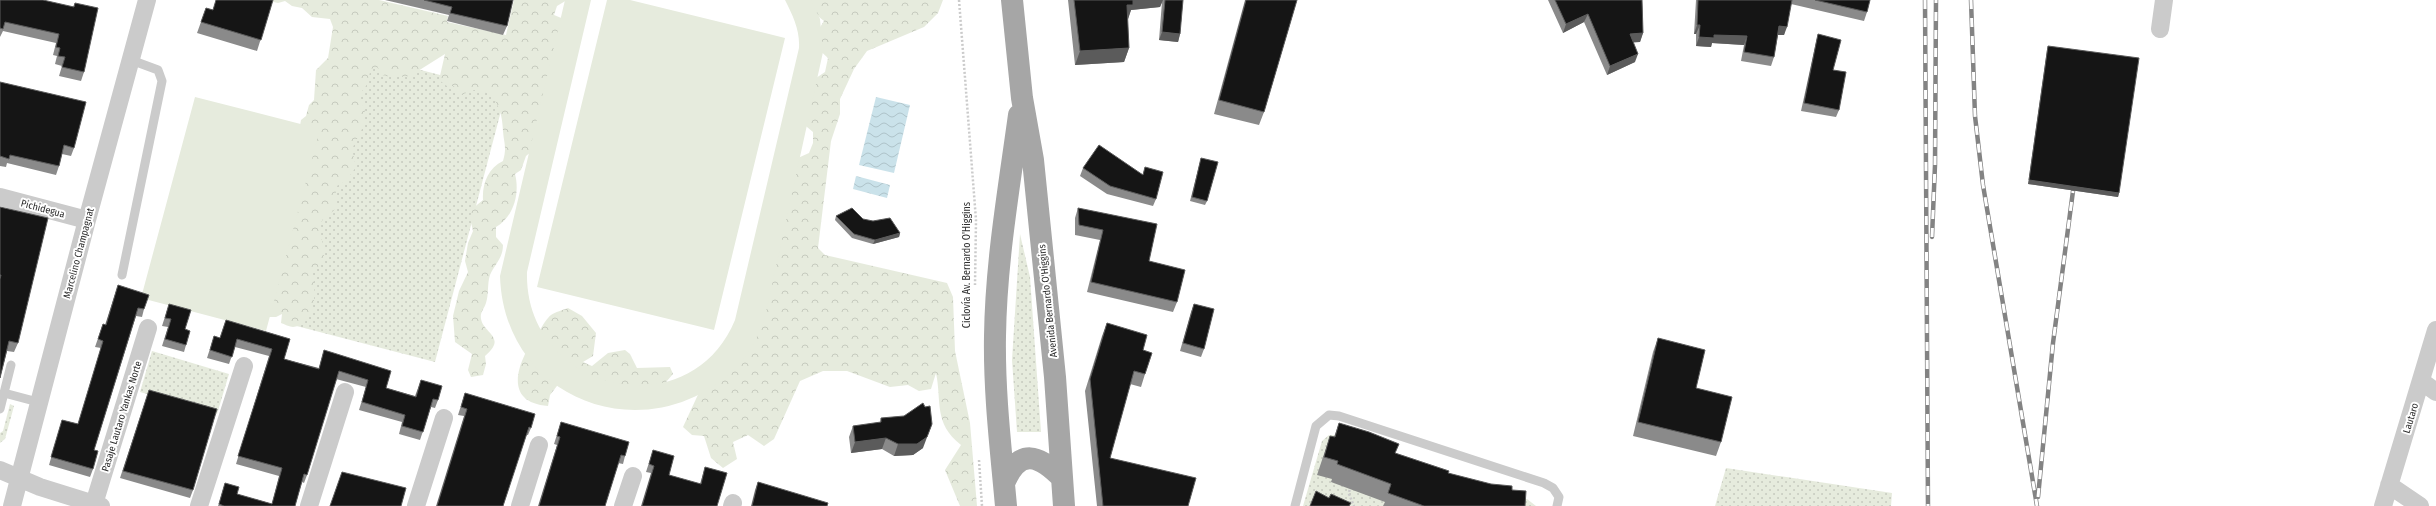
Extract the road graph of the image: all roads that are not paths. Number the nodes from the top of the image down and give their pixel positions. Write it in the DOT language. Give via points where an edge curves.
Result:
graph roads {
  1 [pos="1012,0"];
  2 [pos="2164,0"];
  3 [pos="142,1"];
  4 [pos="2160,29"];
  5 [pos="131,60"];
  6 [pos="1022,98"];
  7 [pos="0,197"];
  8 [pos="87,220"];
  9 [pos="122,275"];
  10 [pos="148,328"];
  11 [pos="2436,330"];
  12 [pos="11,365"];
  13 [pos="244,366"];
  14 [pos="2421,381"];
  15 [pos="345,392"];
  16 [pos="2436,392"];
  17 [pos="4,394"];
  18 [pos="38,402"];
  19 [pos="0,409"];
  20 [pos="444,418"];
  21 [pos="539,445"];
  22 [pos="0,470"];
  23 [pos="633,476"];
  24 [pos="19,478"];
  25 [pos="1062,478"];
  26 [pos="1004,483"];
  27 [pos="2389,485"];
  28 [pos="97,505"];
  29 [pos="12,506"];
  30 [pos="199,506"];
  31 [pos="309,506"];
  32 [pos="416,506"];
  33 [pos="520,506"];
  34 [pos="623,506"];
  35 [pos="1006,506"];
  36 [pos="1064,506"];
  37 [pos="1295,506"];
  38 [pos="1557,506"];
  39 [pos="2383,506"];
  40 [pos="2420,506"];
  1 -- 6 [label="main road, Avenida Bernardo O'Higgins"];
  2 -- 4 [label="street"];
  3 -- 5 [label="street, Marcelino Champagnat"];
  5 -- 8 [label="street, Marcelino Champagnat"];
  5 -- 9 [label="lane" via="158,70 162,81"];
  6 -- 25 [label="main road, Avenida Bernardo O'Higgins" via="1033,160 1055,377"];
  6 -- 26 [label="main road, Avenida Bernardo O'Higgins" via="996,299 995,370"];
  7 -- 8 [label="street, Pichidegua"];
  8 -- 18 [label="street, Marcelino Champagnat"];
  10 -- 28 [label="street, Pasaje Lautaro Yankas Norte"];
  11 -- 14 [label="street, Lautaro"];
  12 -- 17 [label="lane"];
  13 -- 30 [label="street"];
  14 -- 16 [label="street"];
  14 -- 27 [label="street, Lautaro"];
  15 -- 31 [label="street"];
  17 -- 18 [label="lane"];
  17 -- 19 [label="lane"];
  18 -- 24 [label="street, Marcelino Champagnat"];
  20 -- 32 [label="street"];
  21 -- 33 [label="street"];
  22 -- 24 [label="street"];
  23 -- 34 [label="street"];
  24 -- 28 [label="street"];
  24 -- 29 [label="street, Marcelino Champagnat"];
  25 -- 26 [label="main road" via="1049,465 1031,458 1016,464"];
  25 -- 36 [label="main road, Avenida Bernardo O'Higgins"];
  26 -- 35 [label="main road, Avenida Bernardo O'Higgins"];
  27 -- 39 [label="street, Lautaro"];
  27 -- 40 [label="street"];
  37 -- 38 [label="lane" via="1316,426 1329,415 1339,416 1544,484 1553,488 1559,497"];
}
